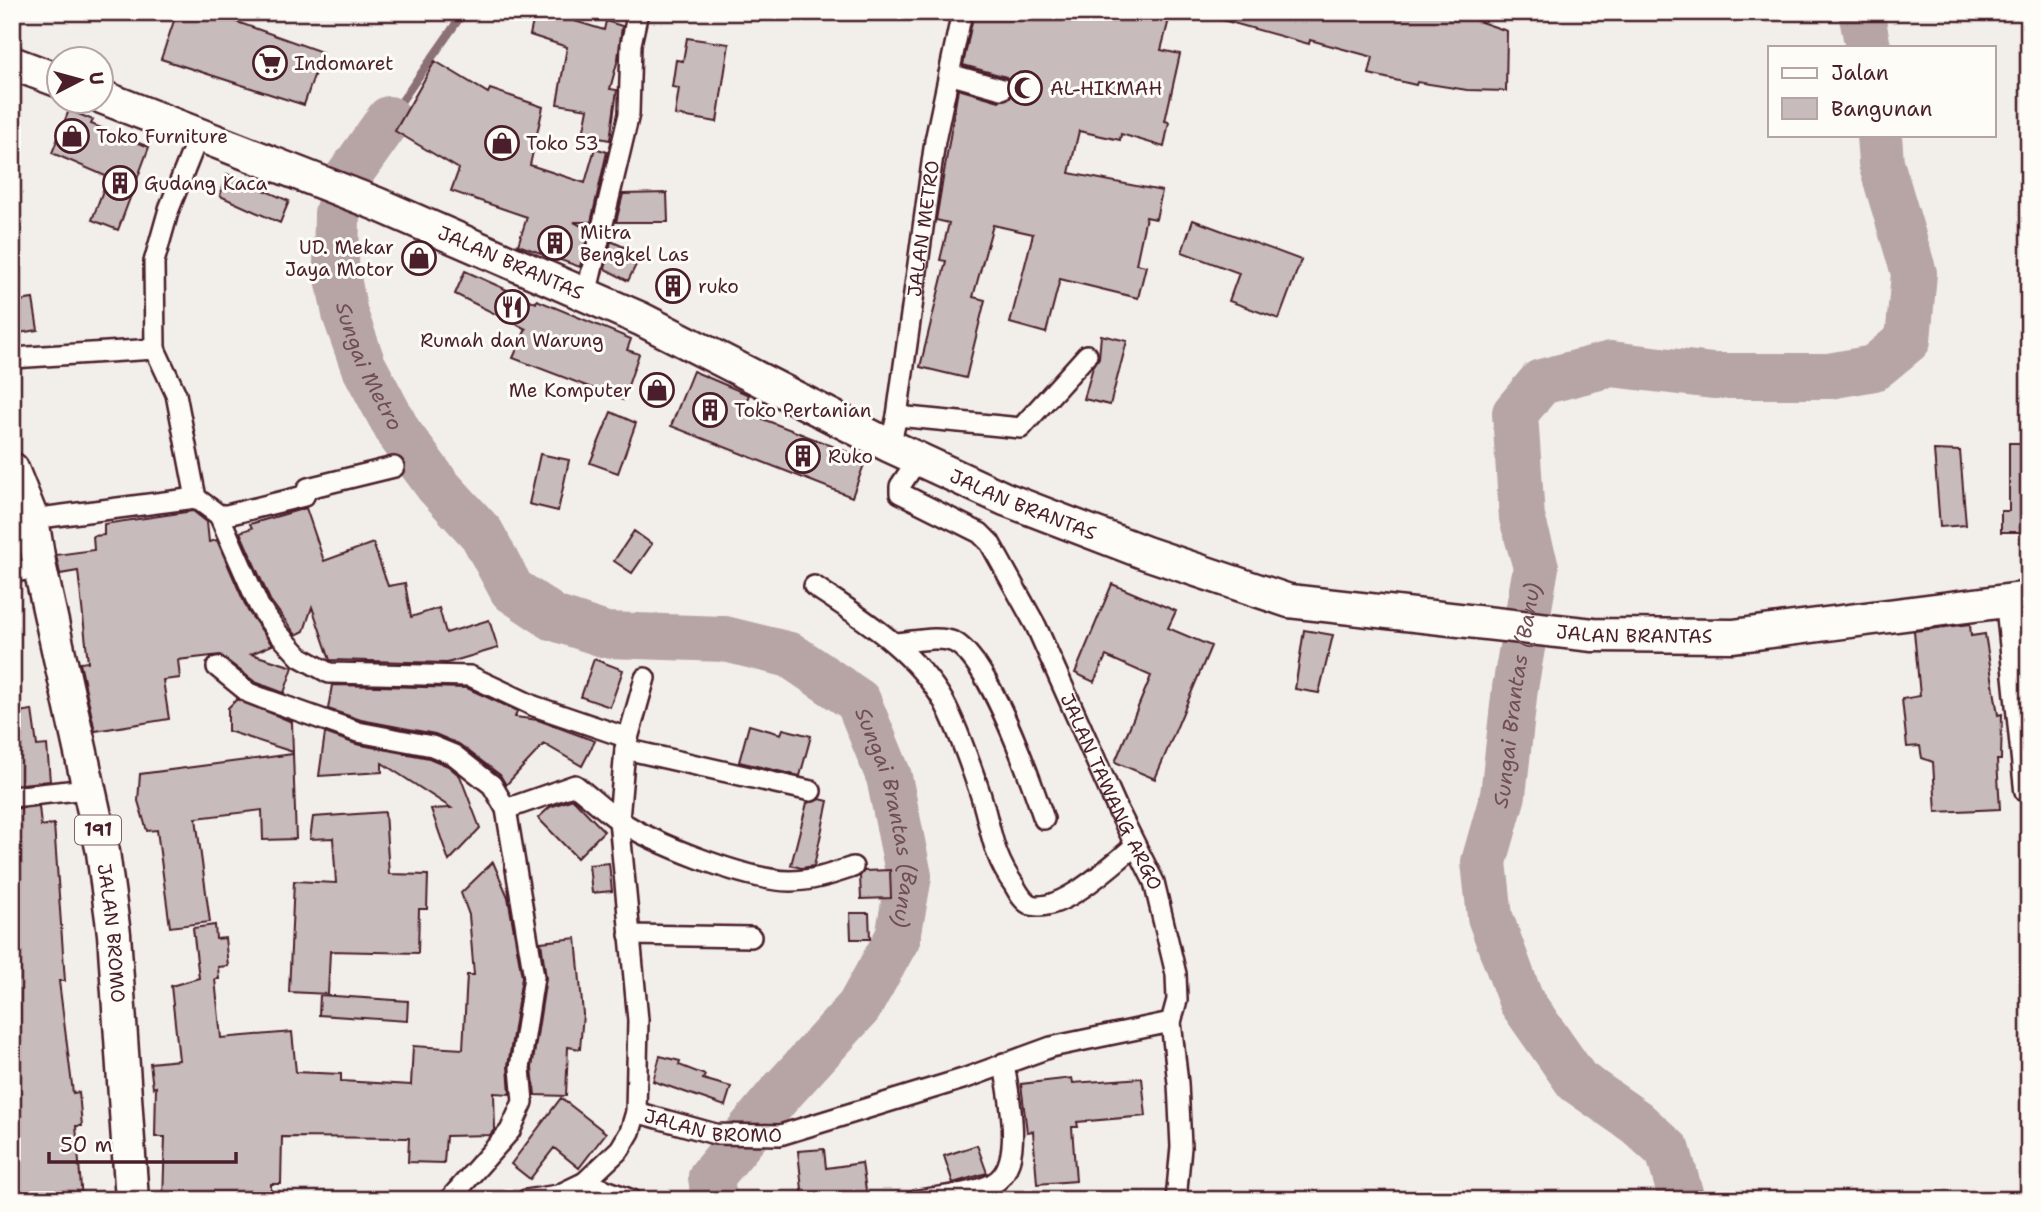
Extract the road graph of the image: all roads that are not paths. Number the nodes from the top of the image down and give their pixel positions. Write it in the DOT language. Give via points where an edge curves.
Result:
graph roads {
  1 [pos="638,12"];
  2 [pos="962,12"];
  3 [pos="12,63"];
  4 [pos="949,74"];
  5 [pos="12,75"];
  6 [pos="46,77"];
  7 [pos="46,78"];
  8 [pos="1002,89"];
  9 [pos="116,102"];
  10 [pos="199,134"];
  11 [pos="586,295"];
  12 [pos="155,349"];
  13 [pos="1087,355"];
  14 [pos="12,359"];
  15 [pos="893,431"];
  16 [pos="918,459"];
  17 [pos="394,467"];
  18 [pos="12,469"];
  19 [pos="197,498"];
  20 [pos="219,515"];
  21 [pos="32,519"];
  22 [pos="26,570"];
  23 [pos="814,586"];
  24 [pos="2020,599"];
  25 [pos="894,643"];
  26 [pos="217,667"];
  27 [pos="645,678"];
  28 [pos="627,744"];
  29 [pos="87,789"];
  30 [pos="2029,789"];
  31 [pos="811,791"];
  32 [pos="12,797"];
  33 [pos="506,810"];
  34 [pos="1044,819"];
  35 [pos="619,820"];
  36 [pos="1136,846"];
  37 [pos="853,867"];
  38 [pos="629,934"];
  39 [pos="751,937"];
  40 [pos="1171,1022"];
  41 [pos="1004,1063"];
  42 [pos="636,1112"];
  43 [pos="585,1182"];
  44 [pos="558,1198"];
  45 [pos="132,1200"];
  46 [pos="449,1200"];
  47 [pos="526,1200"];
  48 [pos="632,1200"];
  49 [pos="918,1200"];
  50 [pos="1176,1200"];
  1 -- 11 [label="street" via="631,44 629,114"];
  2 -- 4 [label="street, JALAN METRO"];
  3 -- 6 [label="main road"];
  4 -- 8 [label="street"];
  4 -- 15 [label="street, JALAN METRO"];
  5 -- 7 [label="main road"];
  9 -- 10 [label="main road, JALAN BRANTAS"];
  10 -- 11 [label="main road, JALAN BRANTAS" via="377,204"];
  10 -- 12 [label="street" via="154,262"];
  11 -- 15 [label="main road, JALAN BRANTAS"];
  12 -- 14 [label="street"];
  12 -- 19 [label="street" via="176,394"];
  13 -- 15 [label="street" via="1021,428"];
  15 -- 16 [label="main road, JALAN BRANTAS"];
  16 -- 24 [label="main road, JALAN BRANTAS" via="1005,499 1261,593 1321,605 1593,635 1733,636"];
  16 -- 36 [label="street, JALAN TAWANG ARGO" via="900,485 901,493 981,533 990,542 1036,626"];
  17 -- 20 [label="street" via="308,488 304,496"];
  18 -- 21 [label="main road, JALAN BROMO / 191"];
  19 -- 20 [label="street"];
  19 -- 21 [label="street"];
  20 -- 28 [label="street" via="259,606 300,657 329,673 470,676"];
  21 -- 22 [label="main road, JALAN BROMO / 191"];
  22 -- 29 [label="main road, JALAN BROMO / 191"];
  23 -- 25 [label="street"];
  24 -- 30 [label="main road"];
  25 -- 34 [label="street" via="943,639 966,651 1005,718"];
  25 -- 36 [label="street" via="918,666 944,703 979,790 1002,870 1025,901 1041,906 1062,900"];
  26 -- 33 [label="street" via="248,693 358,732 432,746 454,755 492,785"];
  27 -- 28 [label="street, JALAN BROMO"];
  28 -- 31 [label="street"];
  28 -- 35 [label="street, JALAN BROMO"];
  29 -- 32 [label="street"];
  29 -- 45 [label="main road, JALAN BROMO / 191" via="103,852 114,934"];
  33 -- 35 [label="street" via="575,785"];
  33 -- 46 [label="street" via="534,977 520,1068 523,1102 510,1132"];
  35 -- 37 [label="street" via="681,850 769,879 820,878"];
  35 -- 38 [label="street, JALAN BROMO"];
  36 -- 40 [label="street, JALAN TAWANG ARGO" via="1154,882 1171,948 1177,1000"];
  38 -- 39 [label="street"];
  38 -- 42 [label="street, JALAN BROMO" via="639,1045"];
  40 -- 41 [label="street, JALAN BROMO" via="1051,1047"];
  40 -- 50 [label="street, JALAN TAWANG ARGO" via="1181,1147"];
  41 -- 42 [label="street, JALAN BROMO" via="780,1135 715,1133"];
  41 -- 49 [label="street" via="1013,1130 1006,1168 998,1181"];
  42 -- 43 [label="street" via="620,1149"];
  43 -- 44 [label="street"];
  43 -- 48 [label="street"];
  44 -- 47 [label="street"];
}
